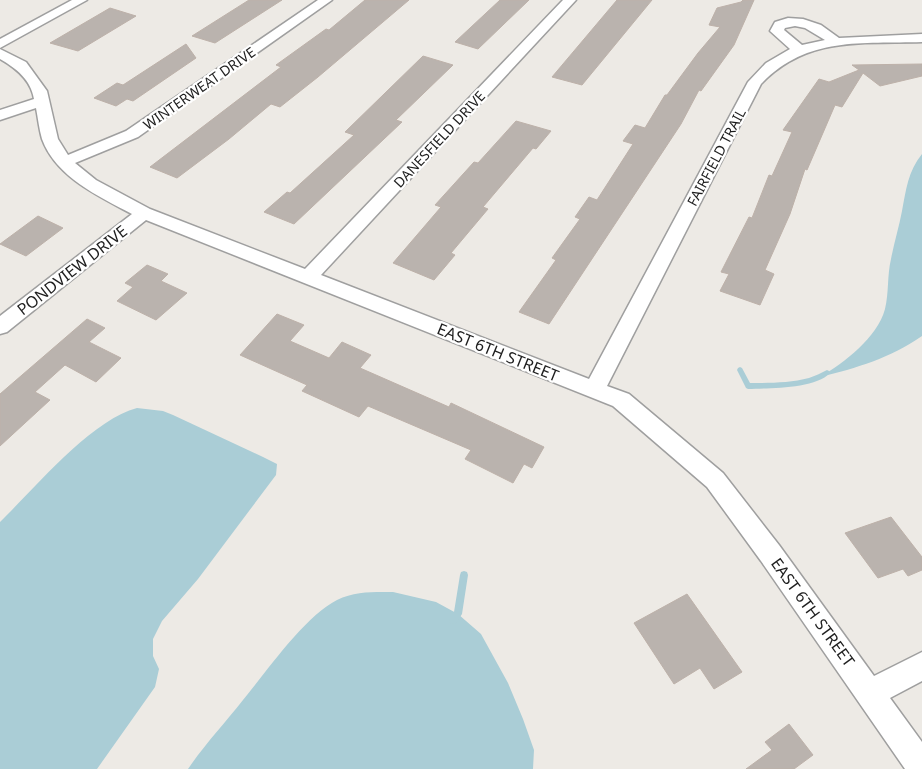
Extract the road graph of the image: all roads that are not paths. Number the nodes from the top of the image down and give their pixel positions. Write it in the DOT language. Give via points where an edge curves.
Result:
graph roads {
  1 [pos="81,0"];
  2 [pos="326,0"];
  3 [pos="570,0"];
  4 [pos="922,38"];
  5 [pos="836,42"];
  6 [pos="0,44"];
  7 [pos="799,50"];
  8 [pos="0,53"];
  9 [pos="43,101"];
  10 [pos="0,115"];
  11 [pos="64,162"];
  12 [pos="144,213"];
  13 [pos="308,277"];
  14 [pos="0,327"];
  15 [pos="594,391"];
  16 [pos="922,666"];
  17 [pos="872,693"];
  18 [pos="922,766"];
  1 -- 6 [label="street"];
  2 -- 11 [label="street, WINTERWEAT DRIVE" via="132,134"];
  3 -- 13 [label="street, DANESFIELD DRIVE"];
  4 -- 5 [label="street, FAIRFIELD TRAIL"];
  5 -- 7 [label="street, FAIRFIELD TRAIL"];
  5 -- 7 [label="street" via="813,25 797,22 780,26 777,31"];
  7 -- 15 [label="street, FAIRFIELD TRAIL" via="769,66 755,82"];
  8 -- 9 [label="street, EAST 6TH STREET" via="21,65 40,91"];
  9 -- 10 [label="street"];
  9 -- 11 [label="street, EAST 6TH STREET" via="50,139"];
  11 -- 12 [label="street, EAST 6TH STREET" via="90,184"];
  12 -- 13 [label="street, EAST 6TH STREET"];
  12 -- 14 [label="street, PONDVIEW DRIVE"];
  13 -- 15 [label="street, EAST 6TH STREET"];
  15 -- 17 [label="street, EAST 6TH STREET" via="621,400 715,480"];
  16 -- 17 [label="street"];
  17 -- 18 [label="street, EAST 6TH STREET"];
}
